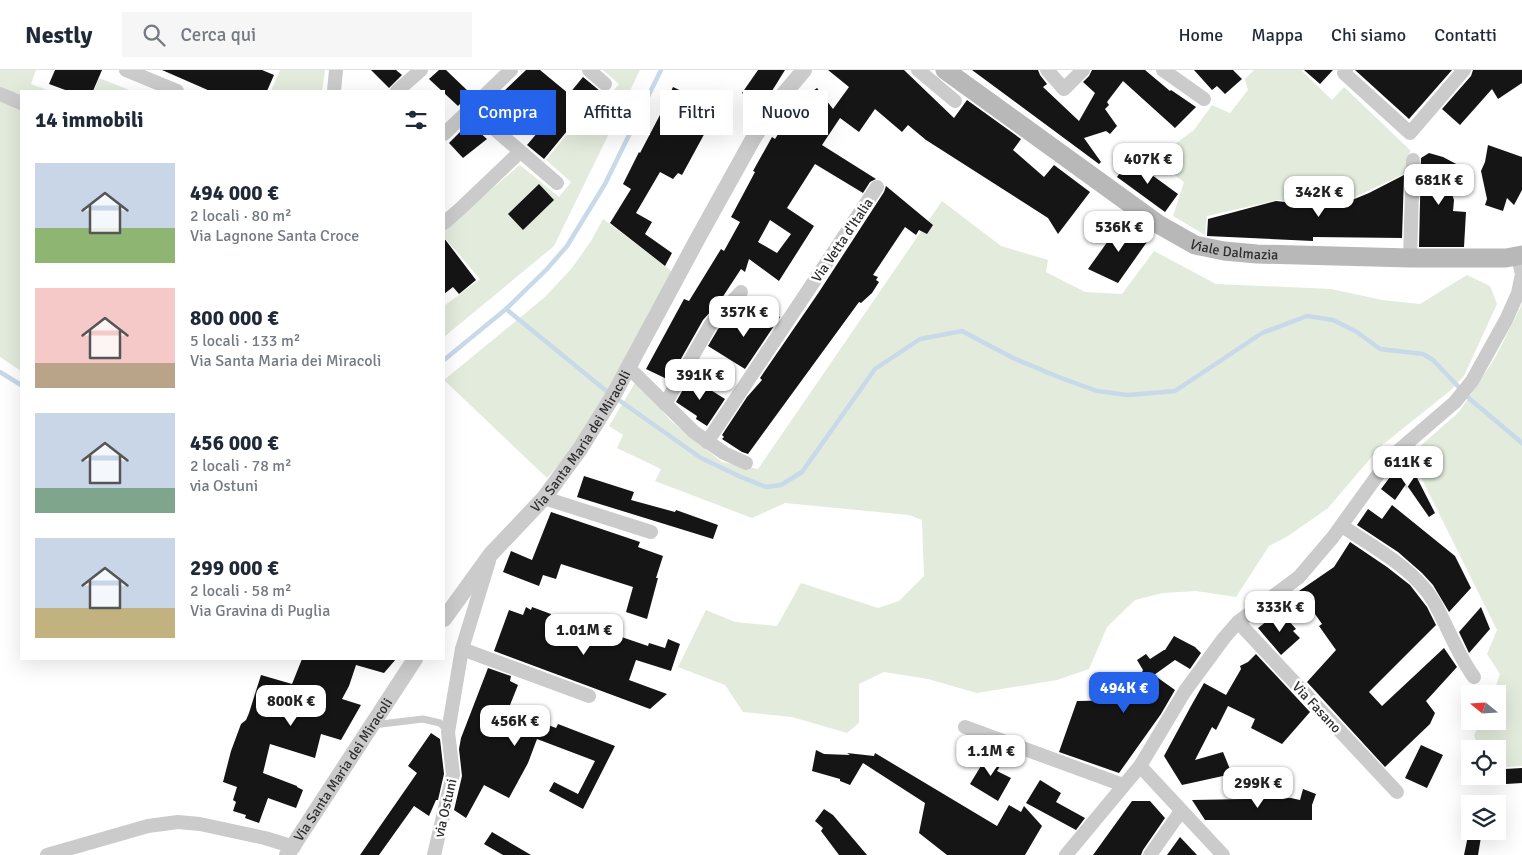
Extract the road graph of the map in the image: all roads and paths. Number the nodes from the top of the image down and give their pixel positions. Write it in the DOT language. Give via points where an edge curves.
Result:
graph roads {
  1 [pos="126,70"];
  2 [pos="336,70"];
  3 [pos="421,70"];
  4 [pos="511,70"];
  5 [pos="589,70"];
  6 [pos="804,70"];
  7 [pos="918,70"];
  8 [pos="945,70"];
  9 [pos="1047,70"];
  10 [pos="1083,70"];
  11 [pos="1163,70"];
  12 [pos="1346,70"];
  13 [pos="1464,70"];
  14 [pos="605,84"];
  15 [pos="175,90"];
  16 [pos="334,90"];
  17 [pos="398,90"];
  18 [pos="489,90"];
  19 [pos="0,94"];
  20 [pos="1204,99"];
  21 [pos="955,101"];
  22 [pos="20,102"];
  23 [pos="460,118"];
  24 [pos="445,133"];
  25 [pos="501,135"];
  26 [pos="520,152"];
  27 [pos="1413,160"];
  28 [pos="557,183"];
  29 [pos="877,187"];
  30 [pos="445,222"];
  31 [pos="1520,256"];
  32 [pos="1410,258"];
  33 [pos="741,292"];
  34 [pos="628,368"];
  35 [pos="665,404"];
  36 [pos="707,442"];
  37 [pos="746,463"];
  38 [pos="544,498"];
  39 [pos="1342,526"];
  40 [pos="651,532"];
  41 [pos="491,554"];
  42 [pos="445,618"];
  43 [pos="1238,622"];
  44 [pos="462,649"];
  45 [pos="414,660"];
  46 [pos="1474,676"];
  47 [pos="589,696"];
  48 [pos="373,725"];
  49 [pos="965,728"];
  50 [pos="448,732"];
  51 [pos="1140,766"];
  52 [pos="1123,785"];
  53 [pos="1397,792"];
  54 [pos="1181,810"];
  55 [pos="291,851"];
  56 [pos="47,855"];
  57 [pos="434,855"];
  58 [pos="1066,855"];
  59 [pos="1150,855"];
  60 [pos="1223,855"];
  1 -- 15 [label="street"];
  2 -- 16 [label="street"];
  3 -- 17 [label="street"];
  4 -- 18 [label="street"];
  5 -- 14 [label="street"];
  6 -- 34 [label="street, Via Santa Maria dei Miracoli" via="778,100 753,139"];
  7 -- 21 [label="street"];
  8 -- 32 [label="main road, Viale Dalmazia" via="1158,224 1195,245 1224,252 1256,254"];
  9 -- 10 [label="street" via="1064,89"];
  11 -- 20 [label="street"];
  12 -- 13 [label="street" via="1344,73 1410,133"];
  19 -- 22 [label="street"];
  23 -- 24 [label="street"];
  25 -- 26 [label="street"];
  26 -- 28 [label="street"];
  26 -- 30 [label="street"];
  27 -- 32 [label="street"];
  29 -- 36 [label="street, Via Vetta d'Italia"];
  31 -- 32 [label="main road, Viale Dalmazia"];
  31 -- 39 [label="street" via="1522,274 1518,293 1472,381 1455,402 1385,465"];
  33 -- 35 [label="street" via="711,324"];
  34 -- 35 [label="street"];
  34 -- 38 [label="street, Via Santa Maria dei Miracoli" via="580,449"];
  35 -- 36 [label="street"];
  36 -- 37 [label="street"];
  38 -- 40 [label="street"];
  38 -- 41 [label="street, Via Santa Maria dei Miracoli"];
  39 -- 43 [label="street" via="1299,577"];
  39 -- 46 [label="street" via="1411,574 1433,600 1463,662"];
  41 -- 42 [label="street, Via Santa Maria dei Miracoli"];
  41 -- 44 [label="street, via Ostuni"];
  43 -- 51 [label="street" via="1186,691"];
  43 -- 53 [label="street, Via Fasano"];
  44 -- 47 [label="street"];
  44 -- 50 [label="street, via Ostuni"];
  45 -- 48 [label="street, Via Santa Maria dei Miracoli"];
  48 -- 50 [label="lane" via="423,719 440,722"];
  48 -- 55 [label="street, Via Santa Maria dei Miracoli"];
  49 -- 52 [label="street"];
  50 -- 57 [label="street, via Ostuni" via="453,774"];
  51 -- 52 [label="street"];
  51 -- 54 [label="street"];
  52 -- 58 [label="street"];
  54 -- 59 [label="street"];
  54 -- 60 [label="street"];
  55 -- 56 [label="street" via="265,838 178,822 148,826"];
}
